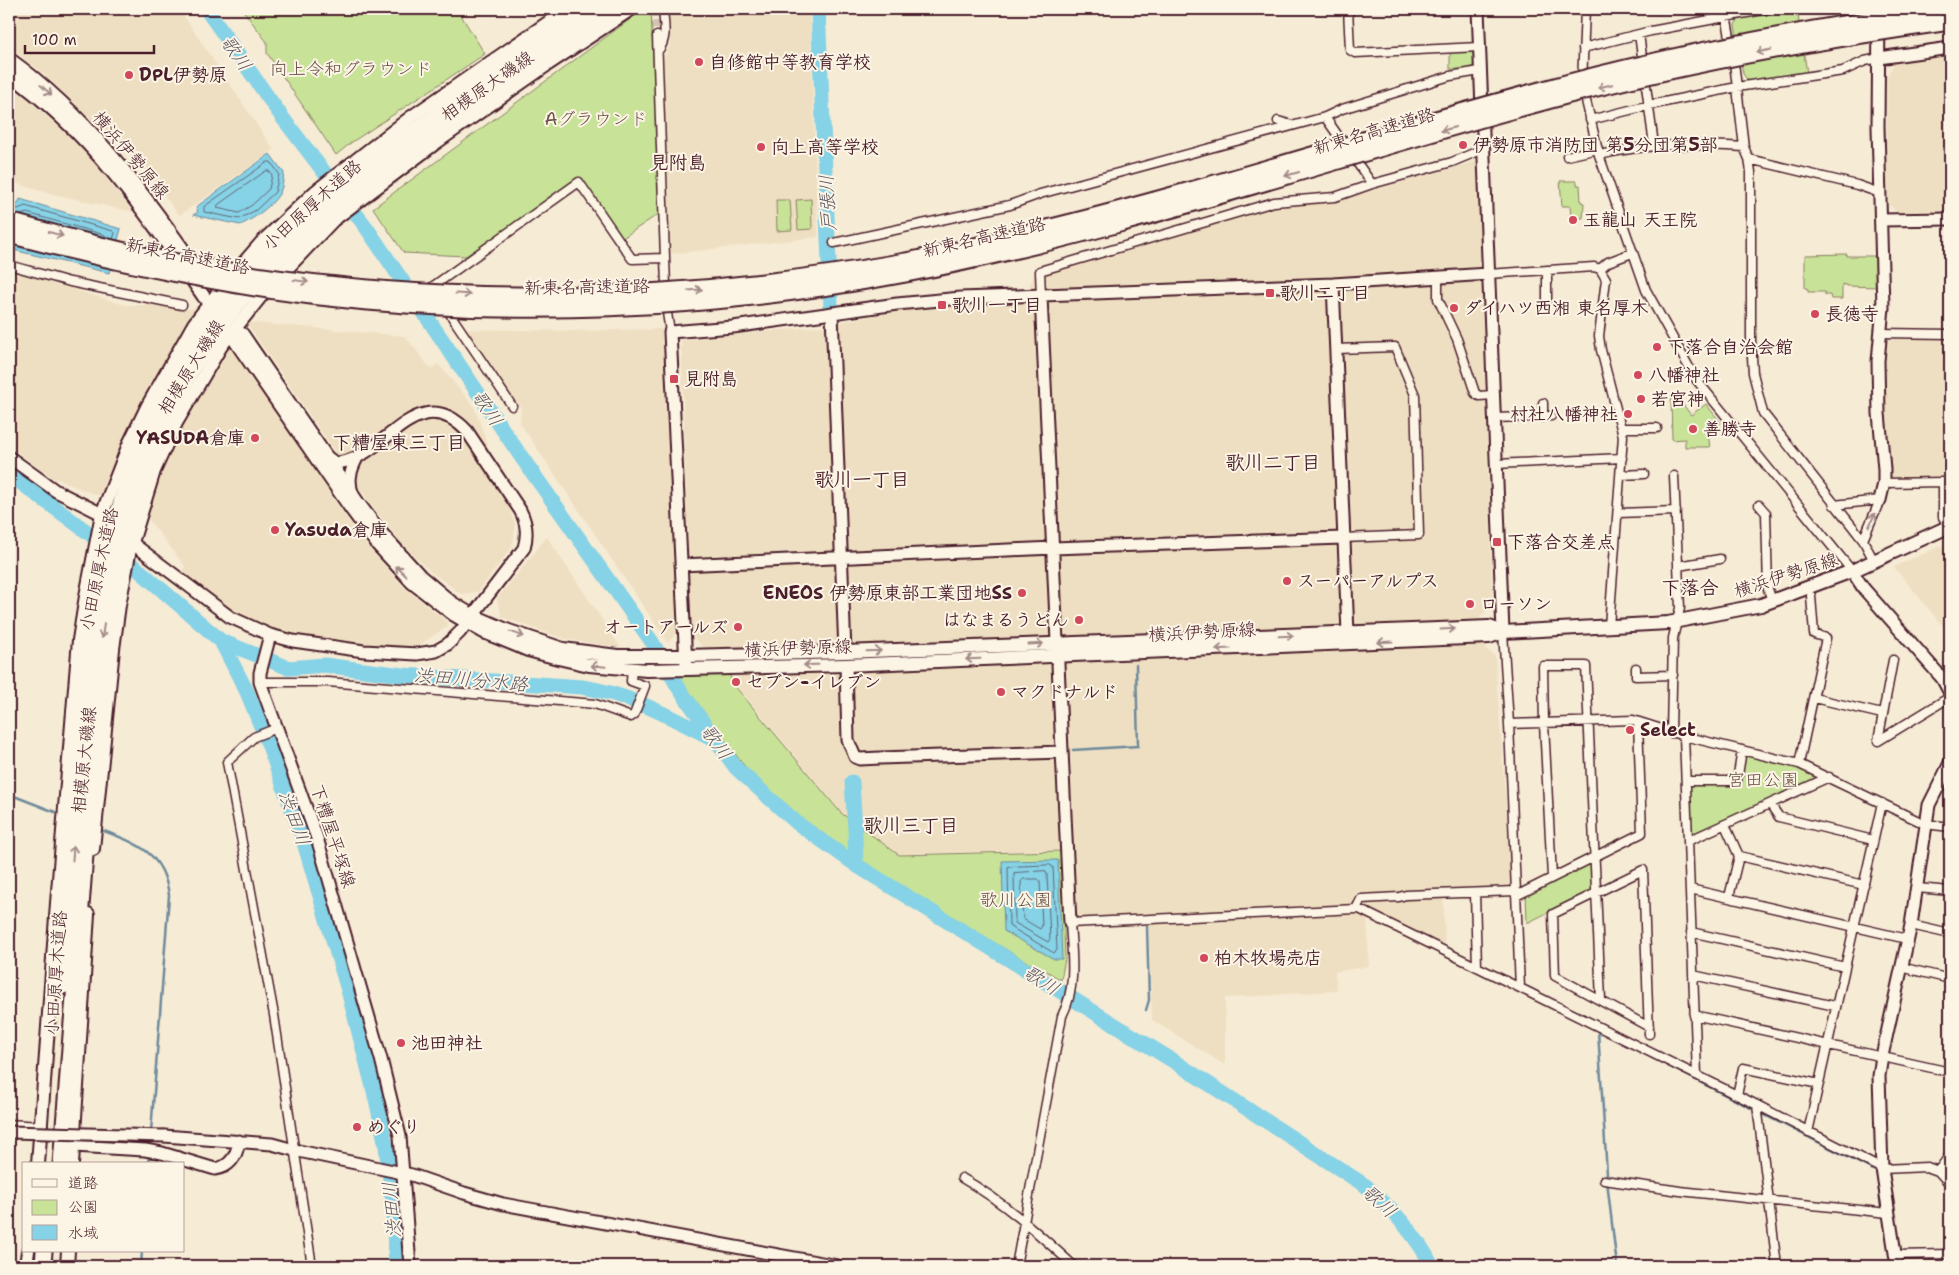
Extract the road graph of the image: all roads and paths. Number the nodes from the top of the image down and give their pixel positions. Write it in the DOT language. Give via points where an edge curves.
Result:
graph roads {
  1 [pos="568,9"];
  2 [pos="590,9"];
  3 [pos="610,9"];
  4 [pos="632,9"];
  5 [pos="663,9"];
  6 [pos="1348,9"];
  7 [pos="1478,9"];
  8 [pos="1585,9"];
  9 [pos="1768,9"];
  10 [pos="1879,9"];
  11 [pos="1937,9"];
  12 [pos="1725,12"];
  13 [pos="1950,22"];
  14 [pos="1950,27"];
  15 [pos="1639,34"];
  16 [pos="657,36"];
  17 [pos="1791,46"];
  18 [pos="1480,47"];
  19 [pos="1583,48"];
  20 [pos="1950,48"];
  21 [pos="658,51"];
  22 [pos="1879,58"];
  23 [pos="9,59"];
  24 [pos="1480,71"];
  25 [pos="9,74"];
  26 [pos="1737,88"];
  27 [pos="1650,104"];
  28 [pos="1325,116"];
  29 [pos="1590,120"];
  30 [pos="1278,121"];
  31 [pos="1294,125"];
  32 [pos="1654,145"];
  33 [pos="1744,147"];
  34 [pos="1483,149"];
  35 [pos="1599,152"];
  36 [pos="1570,154"];
  37 [pos="1748,159"];
  38 [pos="1372,184"];
  39 [pos="349,186"];
  40 [pos="1880,193"];
  41 [pos="325,206"];
  42 [pos="1950,219"];
  43 [pos="1881,220"];
  44 [pos="9,221"];
  45 [pos="9,235"];
  46 [pos="834,244"];
  47 [pos="1632,253"];
  48 [pos="665,258"];
  49 [pos="9,265"];
  50 [pos="1600,269"];
  51 [pos="1547,270"];
  52 [pos="1488,274"];
  53 [pos="1438,277"];
  54 [pos="1333,284"];
  55 [pos="1041,296"];
  56 [pos="1547,302"];
  57 [pos="182,305"];
  58 [pos="832,313"];
  59 [pos="670,332"];
  60 [pos="1880,333"];
  61 [pos="1950,334"];
  62 [pos="1336,349"];
  63 [pos="1494,395"];
  64 [pos="1543,403"];
  65 [pos="512,406"];
  66 [pos="1494,418"];
  67 [pos="1622,428"];
  68 [pos="1657,428"];
  69 [pos="358,456"];
  70 [pos="9,457"];
  71 [pos="327,457"];
  72 [pos="1622,458"];
  73 [pos="1496,464"];
  74 [pos="1621,474"];
  75 [pos="1644,474"];
  76 [pos="1674,476"];
  77 [pos="1884,483"];
  78 [pos="355,499"];
  79 [pos="1880,500"];
  80 [pos="1758,505"];
  81 [pos="1834,505"];
  82 [pos="1676,511"];
  83 [pos="1618,513"];
  84 [pos="102,514"];
  85 [pos="1949,527"];
  86 [pos="1343,538"];
  87 [pos="118,540"];
  88 [pos="1863,540"];
  89 [pos="1052,548"];
  90 [pos="840,557"];
  91 [pos="1720,559"];
  92 [pos="1874,560"];
  93 [pos="110,564"];
  94 [pos="681,564"];
  95 [pos="1678,566"];
  96 [pos="1852,571"];
  97 [pos="1811,596"];
  98 [pos="1772,602"];
  99 [pos="469,619"];
  100 [pos="1676,622"];
  101 [pos="1609,627"];
  102 [pos="1503,632"];
  103 [pos="1348,633"];
  104 [pos="269,637"];
  105 [pos="1057,650"];
  106 [pos="845,658"];
  107 [pos="1893,660"];
  108 [pos="634,663"];
  109 [pos="681,663"];
  110 [pos="1673,675"];
  111 [pos="1636,676"];
  112 [pos="260,677"];
  113 [pos="1950,693"];
  114 [pos="1950,697"];
  115 [pos="1814,698"];
  116 [pos="1882,714"];
  117 [pos="1589,722"];
  118 [pos="1638,722"];
  119 [pos="1509,724"];
  120 [pos="1544,724"];
  121 [pos="277,728"];
  122 [pos="1671,733"];
  123 [pos="1684,736"];
  124 [pos="1742,750"];
  125 [pos="1062,752"];
  126 [pos="1950,762"];
  127 [pos="1799,764"];
  128 [pos="1830,777"];
  129 [pos="1686,781"];
  130 [pos="1882,803"];
  131 [pos="1770,804"];
  132 [pos="1925,824"];
  133 [pos="1725,825"];
  134 [pos="1950,827"];
  135 [pos="1874,840"];
  136 [pos="1688,841"];
  137 [pos="1594,855"];
  138 [pos="1739,856"];
  139 [pos="1552,877"];
  140 [pos="1864,885"];
  141 [pos="1917,888"];
  142 [pos="1690,890"];
  143 [pos="1950,890"];
  144 [pos="1597,892"];
  145 [pos="1475,893"];
  146 [pos="1516,893"];
  147 [pos="1729,898"];
  148 [pos="1356,909"];
  149 [pos="1070,923"];
  150 [pos="1910,925"];
  151 [pos="1854,926"];
  152 [pos="1691,932"];
  153 [pos="1950,934"];
  154 [pos="1907,939"];
  155 [pos="1476,967"];
  156 [pos="1845,967"];
  157 [pos="1901,967"];
  158 [pos="1693,975"];
  159 [pos="1950,979"];
  160 [pos="1520,988"];
  161 [pos="1600,1000"];
  162 [pos="1835,1006"];
  163 [pos="1694,1015"];
  164 [pos="1827,1045"];
  165 [pos="1882,1056"];
  166 [pos="1950,1072"];
  167 [pos="1697,1075"];
  168 [pos="1819,1084"];
  169 [pos="1737,1095"];
  170 [pos="1757,1105"];
  171 [pos="9,1124"];
  172 [pos="41,1126"];
  173 [pos="9,1132"];
  174 [pos="1808,1132"];
  175 [pos="240,1141"];
  176 [pos="72,1146"];
  177 [pos="294,1150"];
  178 [pos="1950,1155"];
  179 [pos="38,1162"];
  180 [pos="50,1162"];
  181 [pos="61,1162"];
  182 [pos="72,1162"];
  183 [pos="1882,1169"];
  184 [pos="1938,1171"];
  185 [pos="401,1173"];
  186 [pos="962,1178"];
  187 [pos="1604,1180"];
  188 [pos="1950,1184"];
  189 [pos="1769,1200"];
  190 [pos="1888,1213"];
  191 [pos="1025,1220"];
  192 [pos="28,1252"];
  193 [pos="44,1252"];
  194 [pos="54,1252"];
  195 [pos="68,1252"];
  196 [pos="1950,1254"];
  197 [pos="1896,1261"];
  198 [pos="26,1266"];
  199 [pos="43,1266"];
  200 [pos="53,1266"];
  201 [pos="67,1266"];
  202 [pos="312,1266"];
  203 [pos="410,1266"];
  204 [pos="838,1266"];
  205 [pos="1016,1266"];
  206 [pos="1074,1266"];
  207 [pos="1777,1266"];
  1 -- 39 [label="main road, 相模原大磯線" via="410,118"];
  2 -- 39 [label="highway, 小田原厚木道路"];
  3 -- 39 [label="highway, 小田原厚木道路"];
  4 -- 39 [label="main road, 相模原大磯線" via="524,82"];
  5 -- 21 [label="street" via="665,40"];
  6 -- 18 [label="street" via="1350,50 1355,53"];
  7 -- 18 [label="street"];
  8 -- 19 [label="street"];
  9 -- 12 [label="street"];
  10 -- 22 [label="street"];
  44 -- 11 [label="highway, 新東名高速道路, one-way, bridge" via="162,259 305,282 389,290 550,296 641,294 758,283 905,261 1070,223 1635,65 1804,30"];
  12 -- 15 [label="street"];
  12 -- 26 [label="street"];
  13 -- 17 [label="highway, 新東名高速道路, bridge"];
  14 -- 17 [label="highway, bridge"];
  15 -- 19 [label="street"];
  15 -- 27 [label="street"];
  16 -- 21 [label="street"];
  17 -- 45 [label="highway, 新東名高速道路, one-way, bridge" via="1544,102 1144,217 999,254 878,279 752,297 548,308 390,303 313,296 161,272"];
  18 -- 24 [label="street"];
  19 -- 29 [label="street" via="1582,84"];
  20 -- 22 [label="street"];
  21 -- 48 [label="street"];
  22 -- 26 [label="street" via="1844,71"];
  22 -- 40 [label="street"];
  23 -- 25 [label="main road, 横浜伊勢原線, one-way" via="88,128 148,200 207,293 114,172 70,125"];
  24 -- 28 [label="street" via="1450,76"];
  24 -- 34 [label="street"];
  26 -- 27 [label="street"];
  26 -- 33 [label="street"];
  27 -- 29 [label="street"];
  27 -- 32 [label="street"];
  28 -- 31 [label="street"];
  28 -- 38 [label="street"];
  29 -- 35 [label="street"];
  30 -- 31 [label="street"];
  31 -- 46 [label="street" via="1010,205"];
  32 -- 33 [label="street"];
  32 -- 35 [label="street"];
  33 -- 37 [label="street"];
  34 -- 38 [label="street" via="1452,162"];
  34 -- 52 [label="street"];
  35 -- 36 [label="street"];
  35 -- 47 [label="street"];
  37 -- 40 [label="street"];
  37 -- 81 [label="street" via="1751,172 1751,341 1757,393 1764,413"];
  38 -- 55 [label="street" via="1335,197 1274,202 1040,271"];
  39 -- 41 [label="highway, 小田原厚木道路"];
  39 -- 41 [label="main road, 相模原大磯線"];
  40 -- 43 [label="street"];
  41 -- 84 [label="main road, 相模原大磯線" via="262,242 194,324 130,442"];
  41 -- 87 [label="main road, 相模原大磯線" via="222,346 176,423"];
  41 -- 87 [label="highway, 小田原厚木道路" via="280,240 244,278 193,345 140,447 125,487"];
  42 -- 43 [label="street"];
  43 -- 60 [label="street" via="1883,307"];
  47 -- 50 [label="street" via="1608,262"];
  47 -- 96 [label="street" via="1646,290 1695,378"];
  48 -- 59 [label="street"];
  48 -- 65 [label="street" via="632,259 579,182 432,287"];
  49 -- 57 [label="street" via="70,282"];
  50 -- 51 [label="street"];
  50 -- 67 [label="street" via="1606,279 1600,350"];
  51 -- 52 [label="street"];
  51 -- 56 [label="street"];
  52 -- 53 [label="street"];
  52 -- 63 [label="street"];
  53 -- 54 [label="street"];
  53 -- 63 [label="street" via="1438,299 1457,339 1475,393 1479,396"];
  54 -- 55 [label="street"];
  54 -- 62 [label="street"];
  55 -- 58 [label="street" via="961,298"];
  55 -- 89 [label="street"];
  58 -- 59 [label="street"];
  58 -- 90 [label="street"];
  59 -- 94 [label="street"];
  60 -- 61 [label="street"];
  60 -- 77 [label="street" via="1879,413"];
  62 -- 86 [label="street"];
  62 -- 86 [label="street" via="1395,347 1415,395 1419,535"];
  63 -- 66 [label="street"];
  64 -- 66 [label="street" via="1547,416"];
  66 -- 73 [label="street"];
  67 -- 68 [label="street"];
  67 -- 72 [label="street"];
  69 -- 71 [label="street" via="335,463"];
  69 -- 78 [label="street" via="350,479"];
  69 -- 99 [label="street" via="422,414 446,414 466,431 520,510 527,528 524,548"];
  70 -- 84 [label="street" via="56,491"];
  71 -- 78 [label="main road, 横浜伊勢原線"];
  99 -- 71 [label="main road, 横浜伊勢原線, one-way" via="432,599 378,545 239,338"];
  72 -- 73 [label="street"];
  72 -- 74 [label="street"];
  73 -- 102 [label="street"];
  74 -- 75 [label="street"];
  74 -- 83 [label="street"];
  76 -- 82 [label="street"];
  77 -- 79 [label="street"];
  77 -- 85 [label="street" via="1943,482 1943,517"];
  78 -- 99 [label="main road, 横浜伊勢原線" via="420,576"];
  79 -- 81 [label="street"];
  88 -- 79 [label="street, one-way"];
  80 -- 98 [label="street" via="1766,513 1762,519"];
  81 -- 88 [label="street"];
  82 -- 83 [label="street"];
  82 -- 95 [label="street"];
  83 -- 101 [label="street"];
  84 -- 87 [label="main road, 相模原大磯線"];
  85 -- 92 [label="main road, 横浜伊勢原線"];
  86 -- 89 [label="street"];
  86 -- 103 [label="street"];
  87 -- 93 [label="highway, 小田原厚木道路"];
  87 -- 93 [label="main road, 相模原大磯線"];
  87 -- 104 [label="street" via="230,617"];
  88 -- 92 [label="street"];
  89 -- 90 [label="street"];
  89 -- 105 [label="street"];
  90 -- 94 [label="street"];
  90 -- 106 [label="street"];
  91 -- 95 [label="street"];
  92 -- 96 [label="main road, 横浜伊勢原線"];
  93 -- 172 [label="main road, 相模原大磯線" via="79,640"];
  93 -- 176 [label="main road, 相模原大磯線" via="113,649 91,868"];
  180 -- 93 [label="highway, 小田原厚木道路, one-way" via="89,656 96,601"];
  93 -- 181 [label="highway, 小田原厚木道路, one-way"];
  94 -- 109 [label="street"];
  95 -- 100 [label="street" via="1680,608"];
  96 -- 98 [label="main road, 横浜伊勢原線"];
  96 -- 113 [label="street" via="1942,678"];
  97 -- 115 [label="street" via="1814,634 1826,638"];
  98 -- 100 [label="main road, 横浜伊勢原線"];
  99 -- 104 [label="street" via="448,644 436,651 416,654"];
  99 -- 108 [label="main road, 横浜伊勢原線" via="563,649"];
  100 -- 101 [label="main road, 横浜伊勢原線"];
  100 -- 110 [label="street"];
  101 -- 102 [label="main road, 横浜伊勢原線"];
  103 -- 102 [label="main road, 横浜伊勢原線, one-way" via="1489,627"];
  102 -- 105 [label="main road, 横浜伊勢原線, one-way" via="1489,637"];
  102 -- 119 [label="street"];
  105 -- 103 [label="main road, 横浜伊勢原線, one-way"];
  104 -- 112 [label="street"];
  105 -- 106 [label="main road, 横浜伊勢原線"];
  105 -- 125 [label="street"];
  106 -- 109 [label="main road, 横浜伊勢原線"];
  106 -- 125 [label="street" via="848,740 855,757"];
  107 -- 116 [label="street"];
  108 -- 109 [label="main road, 横浜伊勢原線"];
  108 -- 109 [label="main road, 横浜伊勢原線" via="647,670"];
  108 -- 112 [label="street" via="631,681 645,686 631,717 596,704"];
  110 -- 111 [label="street"];
  110 -- 122 [label="street"];
  112 -- 121 [label="street, 下糟屋平塚線"];
  114 -- 116 [label="street" via="1878,741"];
  115 -- 116 [label="street"];
  115 -- 127 [label="street"];
  117 -- 118 [label="street"];
  117 -- 120 [label="street"];
  117 -- 120 [label="street" via="1586,666 1543,666"];
  117 -- 137 [label="street"];
  118 -- 122 [label="street"];
  118 -- 137 [label="street" via="1642,833"];
  119 -- 120 [label="street"];
  119 -- 146 [label="street"];
  120 -- 139 [label="street"];
  121 -- 177 [label="street" via="254,737 227,762 274,1015"];
  121 -- 185 [label="street, 下糟屋平塚線" via="317,838 381,1059 400,1136"];
  122 -- 123 [label="street"];
  123 -- 124 [label="street"];
  123 -- 129 [label="street"];
  124 -- 127 [label="street"];
  124 -- 129 [label="street" via="1737,781"];
  125 -- 149 [label="street"];
  126 -- 132 [label="street" via="1929,805"];
  127 -- 128 [label="street"];
  128 -- 130 [label="street"];
  128 -- 131 [label="street"];
  129 -- 136 [label="street"];
  130 -- 132 [label="street"];
  130 -- 135 [label="street"];
  131 -- 133 [label="street"];
  131 -- 135 [label="street" via="1779,817"];
  132 -- 134 [label="street"];
  132 -- 141 [label="street"];
  133 -- 136 [label="street"];
  133 -- 138 [label="street"];
  135 -- 140 [label="street"];
  136 -- 142 [label="street"];
  137 -- 139 [label="street"];
  137 -- 144 [label="street"];
  138 -- 140 [label="street"];
  138 -- 147 [label="street"];
  139 -- 146 [label="street"];
  140 -- 151 [label="street"];
  141 -- 143 [label="street"];
  141 -- 150 [label="street"];
  142 -- 147 [label="street"];
  142 -- 152 [label="street"];
  144 -- 161 [label="street"];
  144 -- 161 [label="street" via="1553,914 1554,976"];
  144 -- 161 [label="street" via="1643,870 1649,1031"];
  145 -- 146 [label="street"];
  145 -- 148 [label="street" via="1361,899"];
  145 -- 155 [label="street"];
  146 -- 160 [label="street"];
  147 -- 151 [label="street"];
  148 -- 149 [label="street"];
  148 -- 155 [label="street"];
  149 -- 191 [label="street" via="1072,980 1062,1016"];
  150 -- 153 [label="street"];
  150 -- 154 [label="street"];
  151 -- 154 [label="street"];
  151 -- 156 [label="street"];
  152 -- 156 [label="street"];
  152 -- 158 [label="street"];
  154 -- 157 [label="street"];
  155 -- 160 [label="street"];
  156 -- 162 [label="street"];
  157 -- 159 [label="street"];
  157 -- 165 [label="street"];
  158 -- 162 [label="street"];
  158 -- 163 [label="street"];
  160 -- 167 [label="street"];
  162 -- 164 [label="street"];
  163 -- 164 [label="street"];
  163 -- 167 [label="street"];
  164 -- 165 [label="street"];
  164 -- 168 [label="street"];
  165 -- 166 [label="street"];
  165 -- 183 [label="street" via="1879,1076"];
  167 -- 169 [label="street"];
  168 -- 169 [label="street" via="1743,1068"];
  168 -- 174 [label="street"];
  169 -- 170 [label="street"];
  170 -- 174 [label="street"];
  170 -- 189 [label="street"];
  171 -- 172 [label="street"];
  172 -- 179 [label="main road, 相模原大磯線"];
  173 -- 175 [label="street, bridge"];
  174 -- 183 [label="street"];
  175 -- 176 [label="street" via="231,1162 215,1169 145,1150"];
  175 -- 177 [label="street"];
  176 -- 182 [label="main road, 相模原大磯線"];
  177 -- 185 [label="street"];
  177 -- 202 [label="street"];
  178 -- 184 [label="street"];
  183 -- 184 [label="street" via="1927,1167"];
  183 -- 190 [label="street"];
  184 -- 188 [label="street"];
  185 -- 203 [label="street, 下糟屋平塚線"];
  185 -- 204 [label="street" via="503,1204"];
  186 -- 191 [label="street"];
  187 -- 189 [label="street"];
  189 -- 190 [label="street"];
  189 -- 207 [label="street"];
  190 -- 197 [label="street"];
  191 -- 205 [label="street"];
  191 -- 206 [label="street"];
  192 -- 198 [label="main road"];
  193 -- 199 [label="highway"];
  194 -- 200 [label="highway"];
  195 -- 201 [label="main road"];
  196 -- 197 [label="street"];
}
